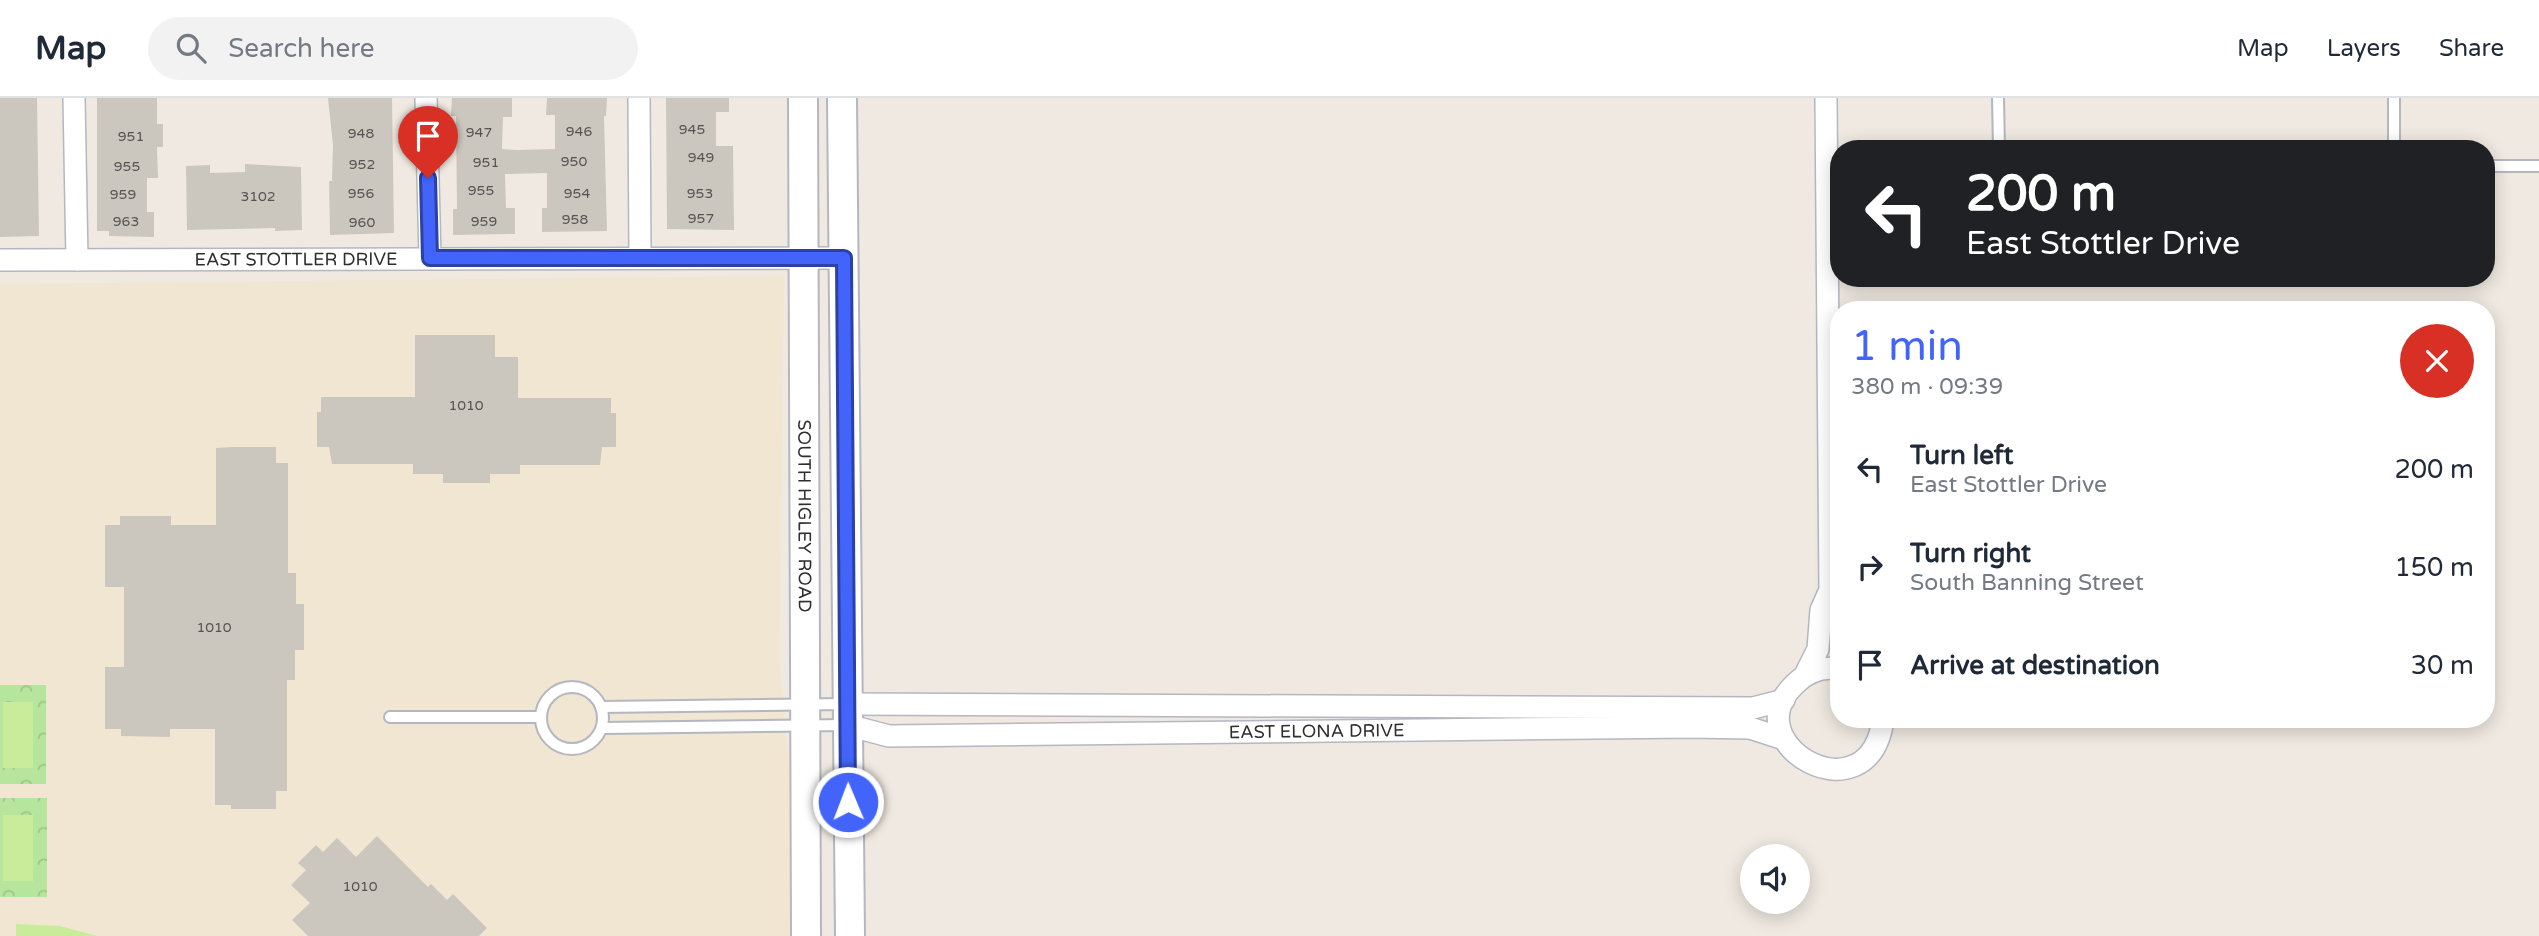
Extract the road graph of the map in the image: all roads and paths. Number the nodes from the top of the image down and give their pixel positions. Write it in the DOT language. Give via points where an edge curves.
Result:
graph roads {
  1 [pos="74,98"];
  2 [pos="426,98"];
  3 [pos="639,98"];
  4 [pos="803,98"];
  5 [pos="842,98"];
  6 [pos="1826,98"];
  7 [pos="1998,98"];
  8 [pos="2394,98"];
  9 [pos="1999,140"];
  10 [pos="2394,140"];
  11 [pos="2495,166"];
  12 [pos="2539,166"];
  13 [pos="430,258"];
  14 [pos="640,258"];
  15 [pos="803,258"];
  16 [pos="844,258"];
  17 [pos="0,260"];
  18 [pos="77,260"];
  19 [pos="1830,321"];
  20 [pos="1830,603"];
  21 [pos="1830,669"];
  22 [pos="1805,675"];
  23 [pos="1784,700"];
  24 [pos="601,707"];
  25 [pos="806,715"];
  26 [pos="847,715"];
  27 [pos="390,717"];
  28 [pos="540,717"];
  29 [pos="602,728"];
  30 [pos="1881,728"];
  31 [pos="1784,739"];
  32 [pos="806,936"];
  33 [pos="850,936"];
  1 -- 18 [label="street"];
  2 -- 13 [label="street"];
  3 -- 14 [label="street"];
  4 -- 15 [label="main road, SOUTH HIGLEY ROAD"];
  5 -- 16 [label="main road"];
  6 -- 19 [label="street"];
  7 -- 9 [label="lane"];
  8 -- 10 [label="lane"];
  11 -- 12 [label="lane"];
  13 -- 14 [label="street, EAST STOTTLER DRIVE"];
  13 -- 18 [label="street, EAST STOTTLER DRIVE"];
  14 -- 15 [label="street, EAST STOTTLER DRIVE"];
  15 -- 16 [label="street, EAST STOTTLER DRIVE"];
  15 -- 25 [label="main road, SOUTH HIGLEY ROAD"];
  16 -- 26 [label="main road"];
  17 -- 18 [label="street, EAST STOTTLER DRIVE"];
  20 -- 22 [label="street" via="1821,610 1818,649"];
  21 -- 22 [label="street"];
  22 -- 23 [label="street"];
  23 -- 26 [label="street, EAST ELONA DRIVE" via="1753,708"];
  23 -- 31 [label="street" via="1780,713"];
  24 -- 25 [label="lane"];
  24 -- 28 [label="lane" via="581,688 561,688 546,699"];
  24 -- 29 [label="lane"];
  25 -- 26 [label="lane"];
  25 -- 26 [label="lane"];
  25 -- 29 [label="lane"];
  25 -- 32 [label="main road, SOUTH HIGLEY ROAD"];
  26 -- 31 [label="street, EAST ELONA DRIVE" via="889,736 1702,727 1750,728"];
  26 -- 33 [label="main road"];
  27 -- 28 [label="lane"];
  28 -- 29 [label="lane" via="546,736 562,748 581,748"];
  30 -- 31 [label="street" via="1870,752 1841,769 1807,764"];
}
